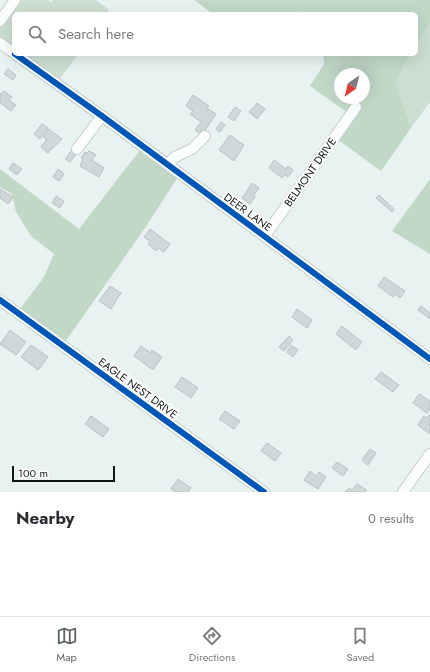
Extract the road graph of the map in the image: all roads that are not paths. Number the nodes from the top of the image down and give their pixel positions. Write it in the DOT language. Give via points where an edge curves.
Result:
graph roads {
  1 [pos="15,0"];
  2 [pos="0,21"];
  3 [pos="0,43"];
  4 [pos="12,52"];
  5 [pos="18,56"];
  6 [pos="356,107"];
  7 [pos="102,116"];
  8 [pos="206,136"];
  9 [pos="77,149"];
  10 [pos="167,164"];
  11 [pos="265,236"];
  12 [pos="0,300"];
  13 [pos="430,359"];
  14 [pos="430,454"];
  15 [pos="264,492"];
  16 [pos="403,492"];
  1 -- 2 [label="street"];
  3 -- 4 [label="street, DEER LANE"];
  5 -- 7 [label="street, DEER LANE"];
  6 -- 11 [label="street, BELMONT DRIVE"];
  7 -- 9 [label="street"];
  7 -- 10 [label="street, DEER LANE"];
  8 -- 10 [label="street" via="192,149"];
  10 -- 11 [label="street, DEER LANE"];
  11 -- 13 [label="street, DEER LANE"];
  12 -- 15 [label="street, EAGLE NEST DRIVE"];
  14 -- 16 [label="street"];
}
